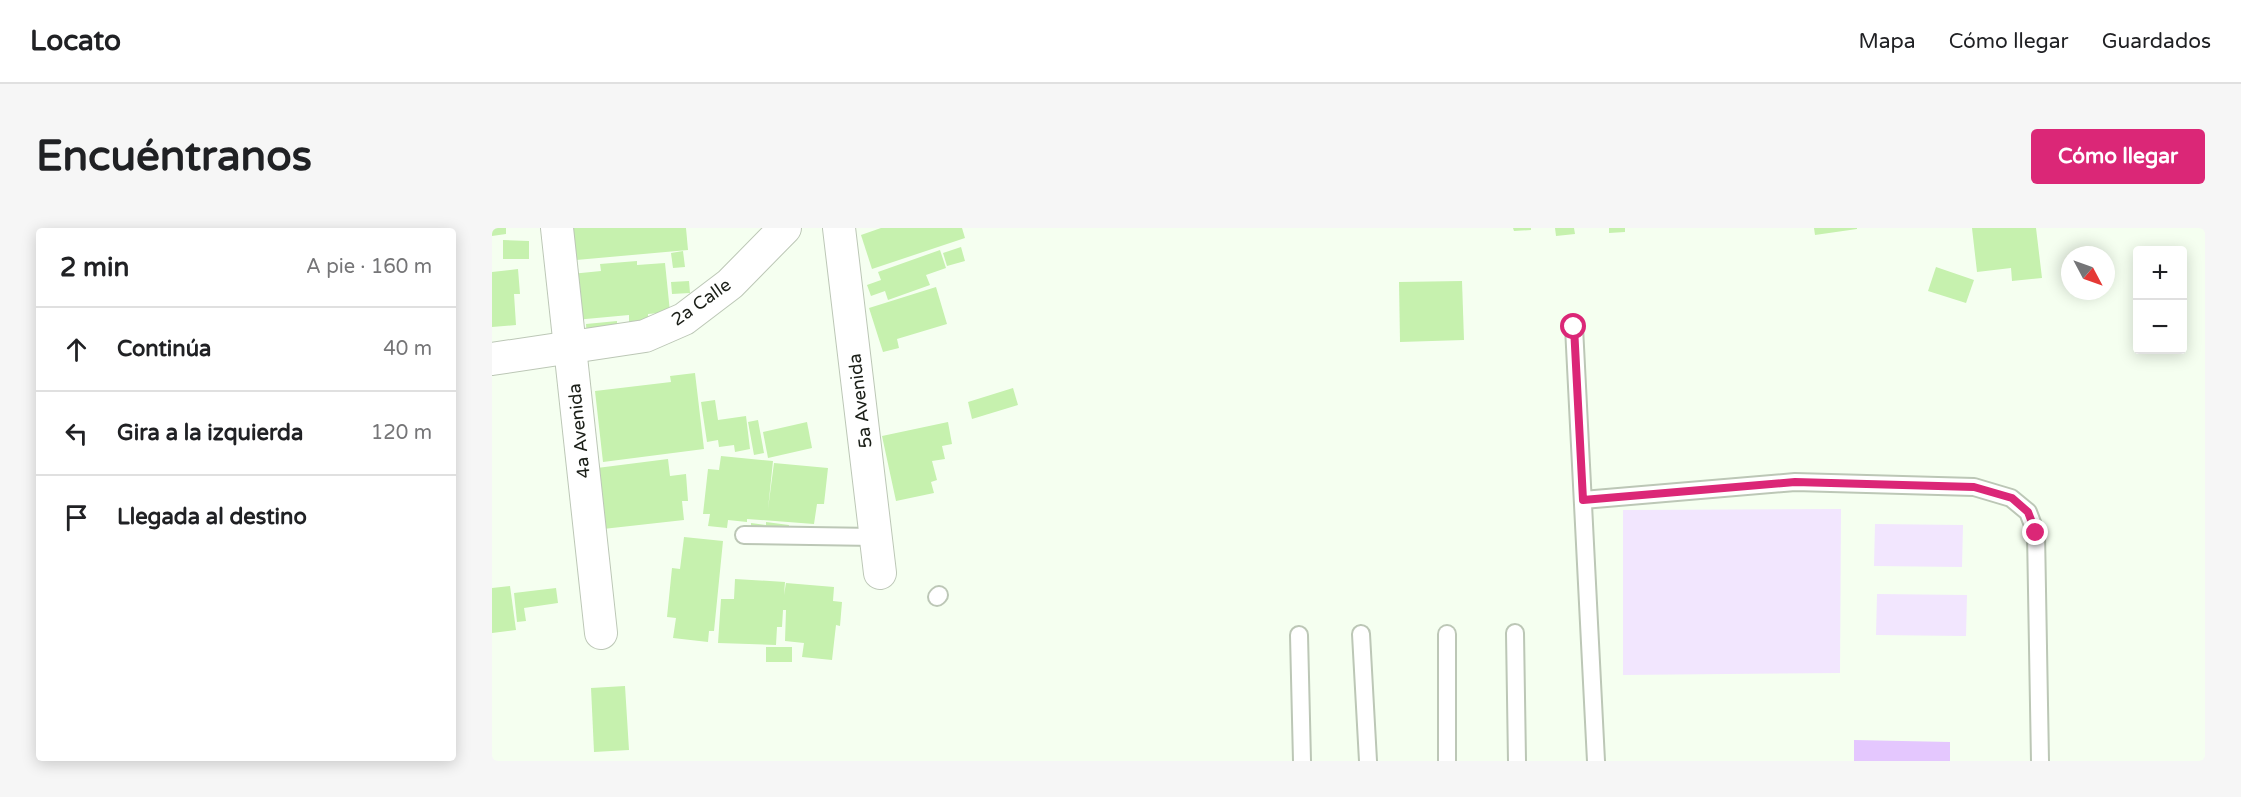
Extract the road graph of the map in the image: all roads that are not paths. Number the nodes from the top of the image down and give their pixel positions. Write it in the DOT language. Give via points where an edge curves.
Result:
graph roads {
  1 [pos="557,228"];
  2 [pos="785,228"];
  3 [pos="839,228"];
  4 [pos="1574,327"];
  5 [pos="569,347"];
  6 [pos="492,359"];
  7 [pos="1583,500"];
  8 [pos="744,535"];
  9 [pos="875,537"];
  10 [pos="880,573"];
  11 [pos="601,633"];
  12 [pos="1515,633"];
  13 [pos="1361,634"];
  14 [pos="1447,634"];
  15 [pos="1299,635"];
  16 [pos="1302,761"];
  17 [pos="1368,761"];
  18 [pos="1447,761"];
  19 [pos="1517,761"];
  20 [pos="1596,761"];
  21 [pos="2040,761"];
  1 -- 5 [label="street, 4a Avenida"];
  2 -- 5 [label="street, 2a Calle" via="730,284 684,319 645,336"];
  3 -- 9 [label="street, 5a Avenida"];
  4 -- 7 [label="lane"];
  5 -- 6 [label="street, 2a Calle"];
  5 -- 11 [label="street, 4a Avenida"];
  7 -- 20 [label="lane"];
  7 -- 21 [label="lane" via="1795,482 1974,487 2012,498 2028,512 2036,533"];
  8 -- 9 [label="lane"];
  9 -- 10 [label="street, 5a Avenida"];
  12 -- 19 [label="lane"];
  13 -- 17 [label="lane"];
  14 -- 18 [label="lane"];
  15 -- 16 [label="lane"];
}
